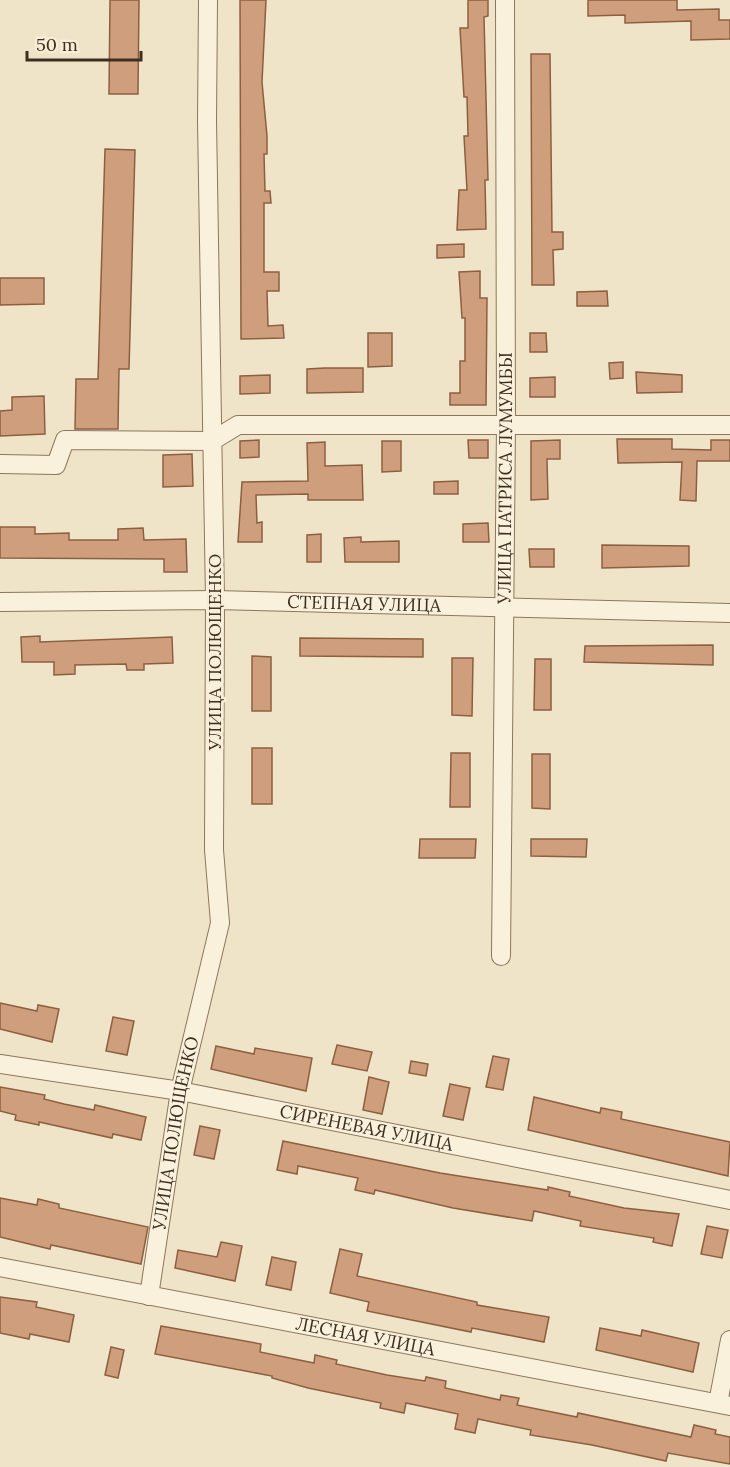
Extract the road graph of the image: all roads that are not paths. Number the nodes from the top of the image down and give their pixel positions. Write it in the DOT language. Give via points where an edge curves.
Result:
graph roads {
  1 [pos="208,0"];
  2 [pos="505,0"];
  3 [pos="506,423"];
  4 [pos="730,424"];
  5 [pos="212,441"];
  6 [pos="0,464"];
  7 [pos="215,600"];
  8 [pos="0,602"];
  9 [pos="503,607"];
  10 [pos="730,613"];
  11 [pos="501,956"];
  12 [pos="0,1064"];
  13 [pos="180,1091"];
  14 [pos="730,1200"];
  15 [pos="0,1267"];
  16 [pos="149,1296"];
  17 [pos="730,1340"];
  18 [pos="724,1404"];
  1 -- 5 [label="street, УЛИЦА ПОЛЮЩЕНКО"];
  2 -- 3 [label="street, УЛИЦА ПАТРИСА ЛУМУМБЫ"];
  3 -- 4 [label="street"];
  3 -- 5 [label="street" via="238,425"];
  3 -- 9 [label="street, УЛИЦА ПАТРИСА ЛУМУМБЫ"];
  5 -- 6 [label="street" via="65,440 56,465"];
  5 -- 7 [label="street, УЛИЦА ПОЛЮЩЕНКО"];
  7 -- 8 [label="street, СТЕПНАЯ УЛИЦА"];
  7 -- 9 [label="street, СТЕПНАЯ УЛИЦА"];
  7 -- 13 [label="street, УЛИЦА ПОЛЮЩЕНКО" via="214,850 220,923"];
  9 -- 10 [label="street, СТЕПНАЯ УЛИЦА"];
  9 -- 11 [label="street, УЛИЦА ПАТРИСА ЛУМУМБЫ"];
  12 -- 13 [label="street, СИРЕНЕВАЯ УЛИЦА"];
  13 -- 14 [label="street, СИРЕНЕВАЯ УЛИЦА"];
  13 -- 16 [label="street, УЛИЦА ПОЛЮЩЕНКО"];
  15 -- 16 [label="street, ЛЕСНАЯ УЛИЦА"];
  16 -- 18 [label="street, ЛЕСНАЯ УЛИЦА"];
  17 -- 18 [label="street"];
}
